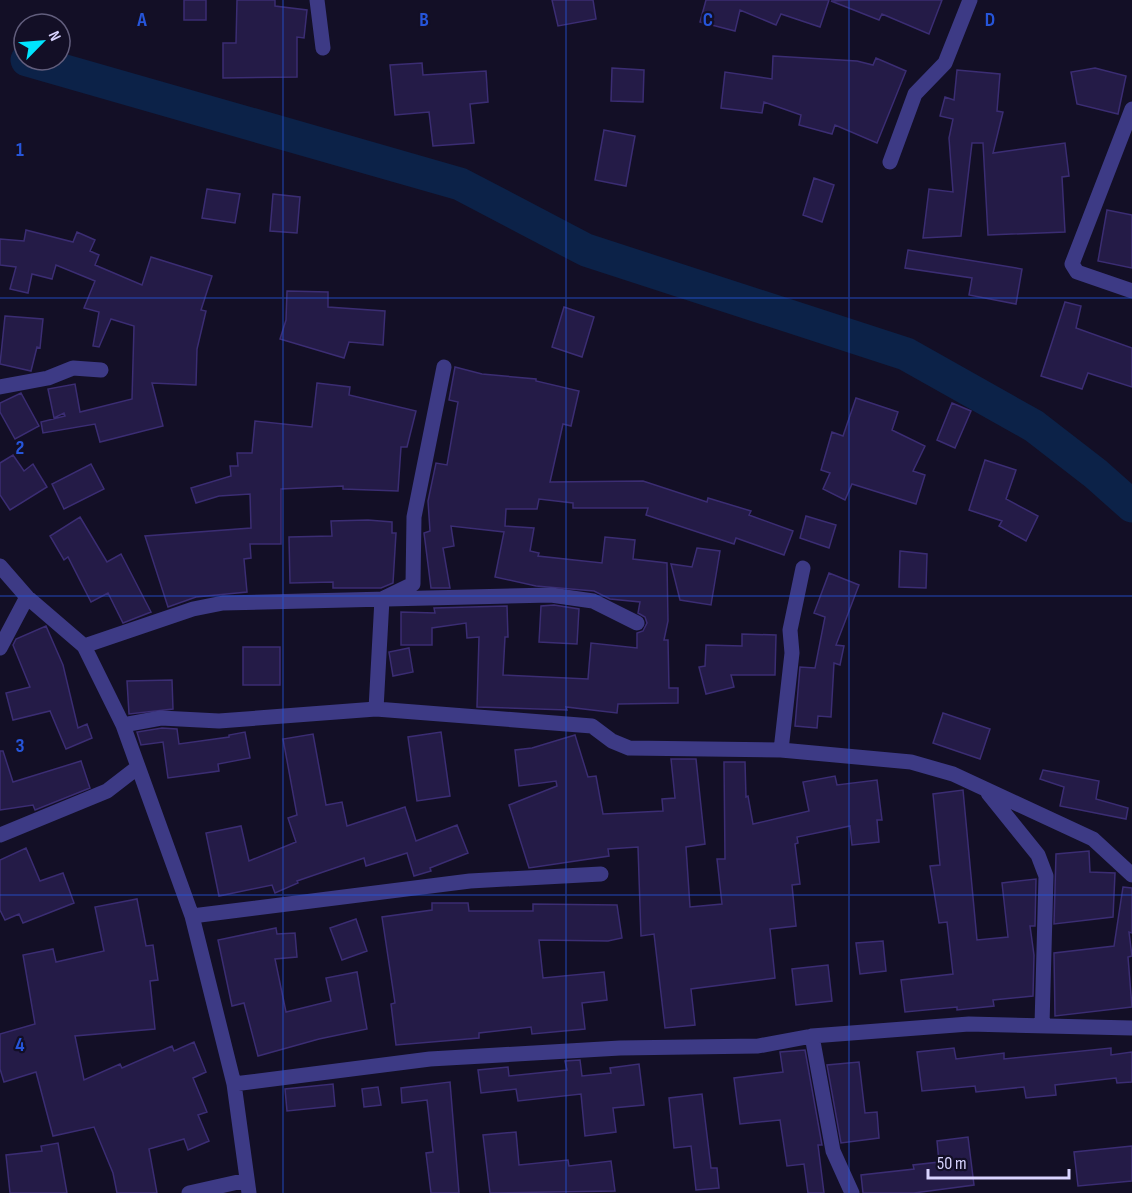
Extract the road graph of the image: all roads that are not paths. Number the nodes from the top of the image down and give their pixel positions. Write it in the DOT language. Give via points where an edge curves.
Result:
graph roads {
  1 [pos="317,0"];
  2 [pos="970,0"];
  3 [pos="323,48"];
  4 [pos="1132,109"];
  5 [pos="890,162"];
  6 [pos="1132,291"];
  7 [pos="444,366"];
  8 [pos="101,370"];
  9 [pos="0,387"];
  10 [pos="0,566"];
  11 [pos="802,568"];
  12 [pos="27,597"];
  13 [pos="382,599"];
  14 [pos="637,623"];
  15 [pos="84,646"];
  16 [pos="0,648"];
  17 [pos="376,709"];
  18 [pos="123,725"];
  19 [pos="781,750"];
  20 [pos="138,767"];
  21 [pos="984,789"];
  22 [pos="0,835"];
  23 [pos="601,874"];
  24 [pos="1132,875"];
  25 [pos="192,916"];
  26 [pos="1042,1024"];
  27 [pos="1132,1028"];
  28 [pos="812,1036"];
  29 [pos="234,1084"];
  30 [pos="248,1186"];
  31 [pos="189,1193"];
  32 [pos="852,1193"];
  1 -- 3 [label="street"];
  2 -- 5 [label="street" via="945,63 915,94"];
  4 -- 6 [label="street" via="1072,264 1077,272"];
  7 -- 13 [label="street" via="414,517 414,584"];
  8 -- 9 [label="street" via="73,368 48,378"];
  10 -- 12 [label="street"];
  11 -- 19 [label="street" via="792,613 792,653"];
  12 -- 15 [label="street"];
  12 -- 16 [label="street"];
  13 -- 14 [label="street" via="551,595 593,601"];
  13 -- 15 [label="street" via="223,603 193,609"];
  13 -- 17 [label="street"];
  15 -- 18 [label="street"];
  17 -- 18 [label="street" via="219,721 161,718"];
  17 -- 19 [label="street" via="592,726 629,748"];
  18 -- 20 [label="street"];
  19 -- 21 [label="street" via="910,762 953,774"];
  20 -- 22 [label="street" via="107,790"];
  20 -- 25 [label="street"];
  21 -- 24 [label="street" via="1093,839"];
  21 -- 26 [label="street" via="1038,855 1046,876"];
  23 -- 25 [label="street" via="470,881"];
  25 -- 29 [label="street"];
  26 -- 27 [label="street"];
  26 -- 28 [label="street" via="969,1024"];
  28 -- 29 [label="street" via="758,1046 620,1048 430,1059"];
  28 -- 32 [label="street" via="833,1151"];
  29 -- 30 [label="street"];
  30 -- 31 [label="street"];
}
